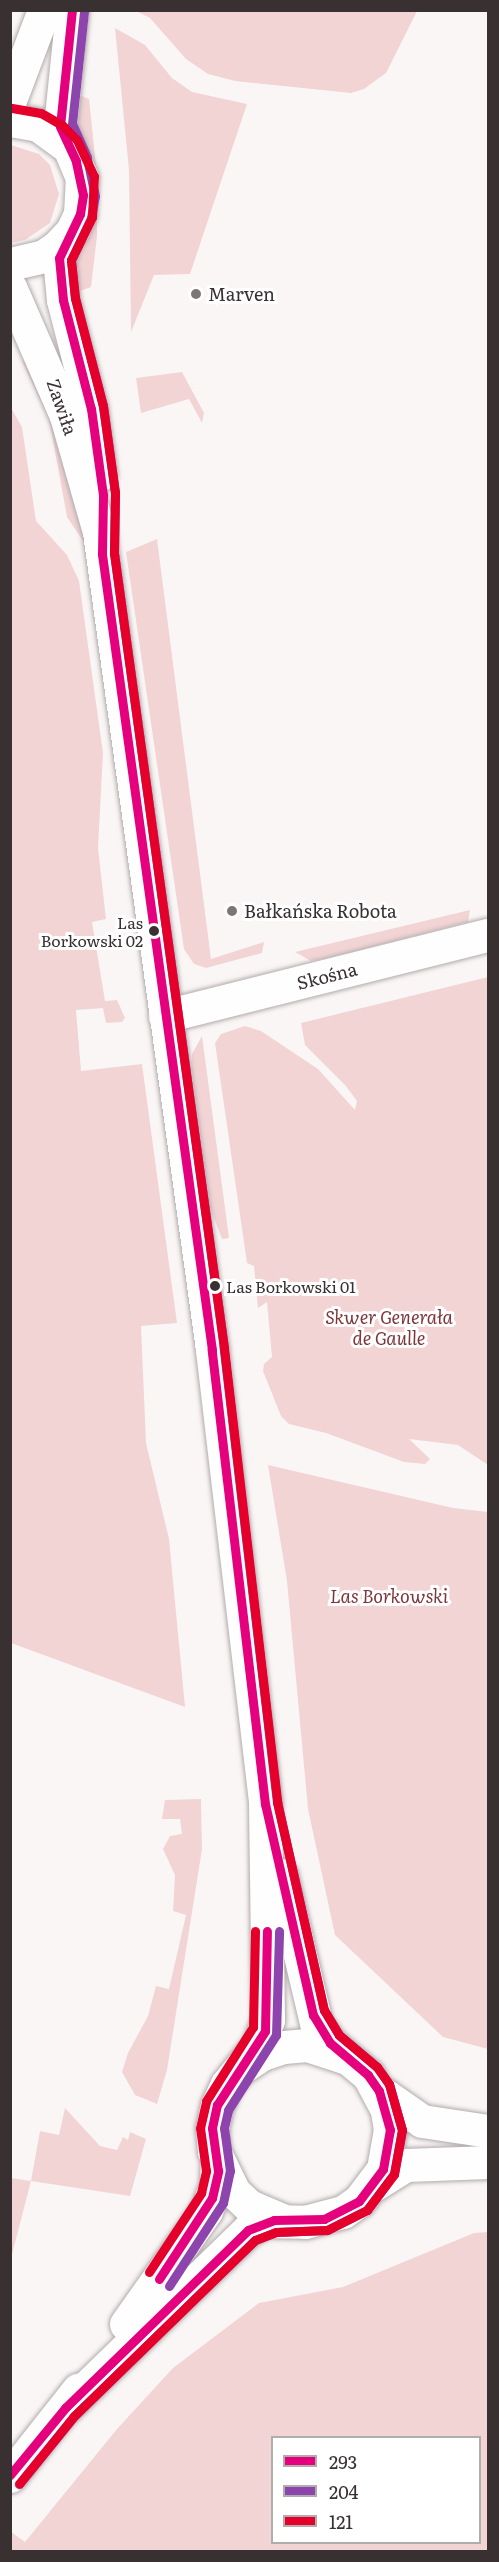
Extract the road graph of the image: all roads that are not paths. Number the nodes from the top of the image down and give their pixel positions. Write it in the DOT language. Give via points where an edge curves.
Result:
graph roads {
  1 [pos="44,10"];
  2 [pos="72,10"];
  3 [pos="10,100"];
  4 [pos="10,120"];
  5 [pos="67,146"];
  6 [pos="67,238"];
  7 [pos="10,264"];
  8 [pos="10,287"];
  9 [pos="99,532"];
  10 [pos="489,935"];
  11 [pos="165,1016"];
  12 [pos="265,1804"];
  13 [pos="351,2060"];
  14 [pos="243,2067"];
  15 [pos="379,2091"];
  16 [pos="489,2131"];
  17 [pos="217,2161"];
  18 [pos="489,2162"];
  19 [pos="372,2186"];
  20 [pos="285,2221"];
  21 [pos="65,2408"];
  22 [pos="10,2476"];
  1 -- 3 [label="street"];
  2 -- 5 [label="street, Zawiła" via="60,107 60,126"];
  4 -- 5 [label="street" via="38,125"];
  5 -- 6 [label="street, Zawiła" via="76,161 83,195 80,214"];
  6 -- 7 [label="street, Zawiła" via="44,256"];
  6 -- 9 [label="street, Zawiła" via="60,258 63,300 91,409 103,495"];
  8 -- 9 [label="street, Zawiła" via="58,395"];
  9 -- 11 [label="street, Zawiła"];
  10 -- 11 [label="street, Skośna"];
  11 -- 12 [label="street, Zawiła" via="212,1350"];
  12 -- 13 [label="street, Zawiła" via="313,2015 330,2043"];
  12 -- 14 [label="street, Zawiła" via="268,2020 262,2039"];
  13 -- 14 [label="street, Zawiła" via="330,2049 307,2045 262,2054"];
  13 -- 15 [label="street, Zawiła"];
  14 -- 17 [label="street, Zawiła" via="227,2084 217,2105 212,2127"];
  15 -- 16 [label="street" via="422,2121"];
  15 -- 19 [label="street, Zawiła" via="390,2130 383,2169"];
  17 -- 20 [label="street, Zawiła" via="234,2192 249,2205"];
  17 -- 21 [label="street, Zawiła" via="216,2185 206,2211"];
  18 -- 19 [label="street" via="406,2165"];
  19 -- 20 [label="street, Zawiła" via="359,2201 324,2219"];
  20 -- 21 [label="street, Zawiła" via="266,2221 248,2230"];
  21 -- 22 [label="street, Zawiła"];
}
